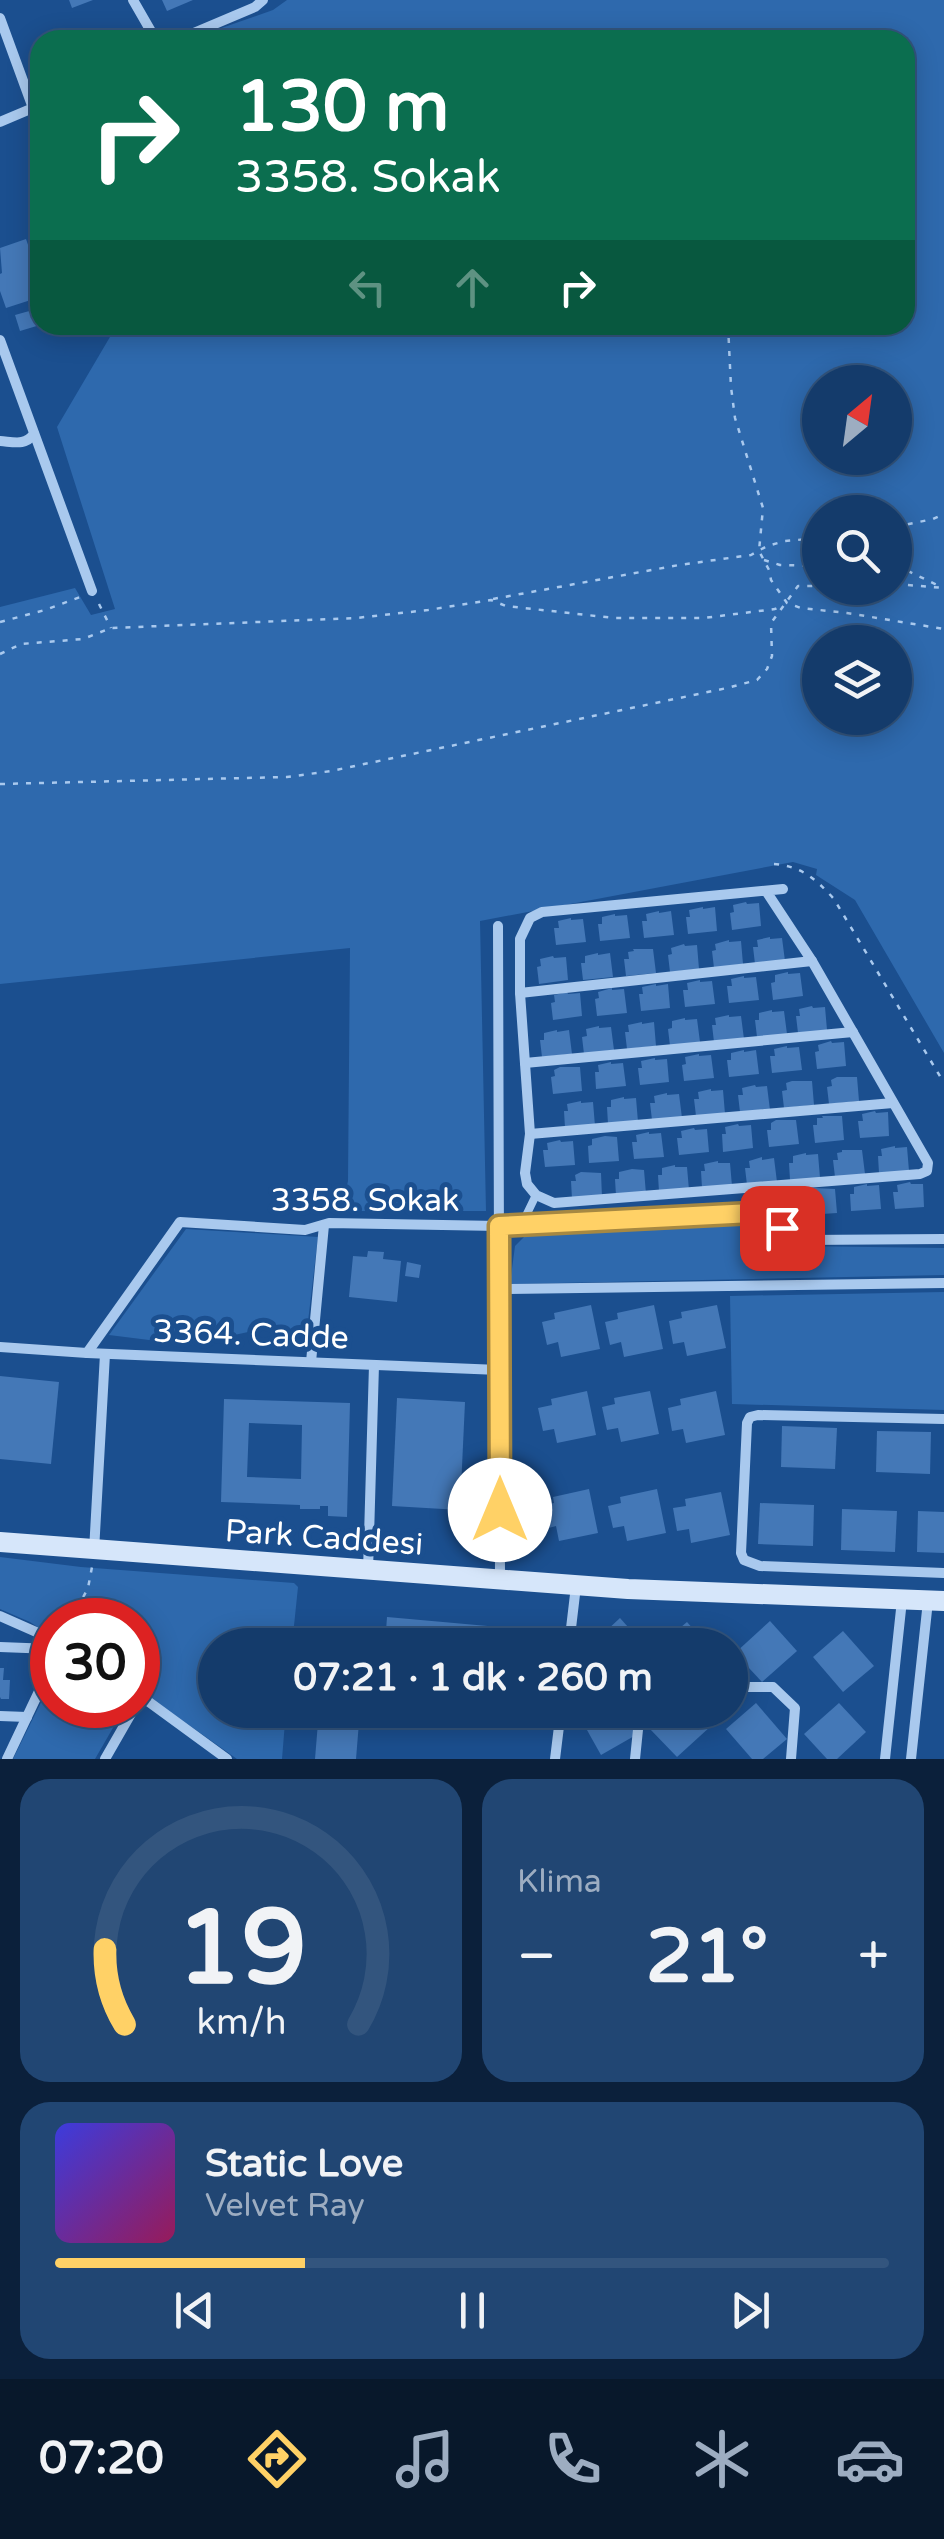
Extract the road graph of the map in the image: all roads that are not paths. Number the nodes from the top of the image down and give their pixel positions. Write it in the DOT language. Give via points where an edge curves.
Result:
graph roads {
  1 [pos="133,0"];
  2 [pos="263,0"];
  3 [pos="0,18"];
  4 [pos="150,30"];
  5 [pos="201,30"];
  6 [pos="30,91"];
  7 [pos="30,109"];
  8 [pos="0,122"];
  9 [pos="0,340"];
  10 [pos="34,434"];
  11 [pos="0,441"];
  12 [pos="92,591"];
  13 [pos="783,890"];
  14 [pos="766,891"];
  15 [pos="498,926"];
  16 [pos="812,962"];
  17 [pos="520,993"];
  18 [pos="853,1032"];
  19 [pos="524,1063"];
  20 [pos="893,1102"];
  21 [pos="530,1134"];
  22 [pos="536,1196"];
  23 [pos="522,1224"];
  24 [pos="324,1225"];
  25 [pos="499,1226"];
  26 [pos="944,1239"];
  27 [pos="944,1283"];
  28 [pos="499,1288"];
  29 [pos="0,1347"];
  30 [pos="87,1353"];
  31 [pos="105,1354"];
  32 [pos="310,1362"];
  33 [pos="374,1364"];
  34 [pos="500,1370"];
  35 [pos="944,1419"];
  36 [pos="0,1542"];
  37 [pos="94,1551"];
  38 [pos="368,1571"];
  39 [pos="944,1573"];
  40 [pos="500,1581"];
  41 [pos="576,1586"];
  42 [pos="902,1600"];
  43 [pos="936,1601"];
  44 [pos="0,1616"];
  45 [pos="571,1628"];
  46 [pos="30,1629"];
  47 [pos="0,1647"];
  48 [pos="30,1648"];
  49 [pos="748,1687"];
  50 [pos="30,1712"];
  51 [pos="160,1715"];
  52 [pos="0,1716"];
  53 [pos="27,1718"];
  54 [pos="122,1728"];
  55 [pos="558,1728"];
  56 [pos="638,1728"];
  57 [pos="7,1759"];
  58 [pos="105,1759"];
  59 [pos="227,1759"];
  60 [pos="554,1759"];
  61 [pos="635,1759"];
  62 [pos="791,1759"];
  63 [pos="885,1759"];
  64 [pos="911,1759"];
  1 -- 4 [label="street"];
  2 -- 5 [label="street"];
  3 -- 6 [label="street"];
  7 -- 8 [label="street"];
  9 -- 10 [label="street"];
  10 -- 11 [label="street" via="20,443"];
  10 -- 12 [label="street"];
  13 -- 14 [label="street"];
  14 -- 16 [label="street"];
  14 -- 17 [label="street" via="542,912 525,924 520,939"];
  15 -- 25 [label="street"];
  16 -- 17 [label="street"];
  16 -- 18 [label="street"];
  17 -- 19 [label="street"];
  18 -- 19 [label="street"];
  18 -- 20 [label="street"];
  19 -- 21 [label="street"];
  20 -- 21 [label="street"];
  20 -- 22 [label="street" via="928,1163 920,1174 554,1203"];
  21 -- 22 [label="street" via="525,1173"];
  22 -- 23 [label="lane"];
  23 -- 25 [label="street, 3358. Sokak"];
  23 -- 26 [label="street, 3358. Sokak" via="752,1213 806,1240"];
  24 -- 25 [label="street, 3358. Sokak"];
  24 -- 30 [label="street, 3358. Sokak" via="305,1230 180,1222"];
  24 -- 32 [label="street"];
  25 -- 28 [label="street"];
  27 -- 28 [label="street"];
  28 -- 34 [label="street"];
  29 -- 30 [label="street, 3364. Cadde"];
  30 -- 31 [label="street, 3364. Cadde"];
  31 -- 32 [label="street, 3364. Cadde"];
  31 -- 37 [label="street"];
  32 -- 33 [label="street, 3364. Cadde"];
  33 -- 34 [label="street, 3364. Cadde"];
  33 -- 38 [label="street"];
  34 -- 40 [label="street"];
  35 -- 39 [label="street" via="750,1416 741,1554 760,1566"];
  36 -- 37 [label="street, Park Caddesi"];
  37 -- 38 [label="street, Park Caddesi"];
  38 -- 40 [label="street, Park Caddesi"];
  40 -- 41 [label="street, Park Caddesi"];
  41 -- 42 [label="street, Park Caddesi"];
  41 -- 45 [label="street"];
  42 -- 43 [label="street, Park Caddesi"];
  42 -- 63 [label="street"];
  43 -- 64 [label="street"];
  44 -- 46 [label="street"];
  47 -- 48 [label="street"];
  49 -- 62 [label="street" via="774,1688 795,1708"];
  50 -- 53 [label="street"];
  51 -- 59 [label="street"];
  52 -- 53 [label="street"];
  53 -- 57 [label="street"];
  54 -- 58 [label="street"];
  55 -- 60 [label="street"];
  56 -- 61 [label="street"];
}
